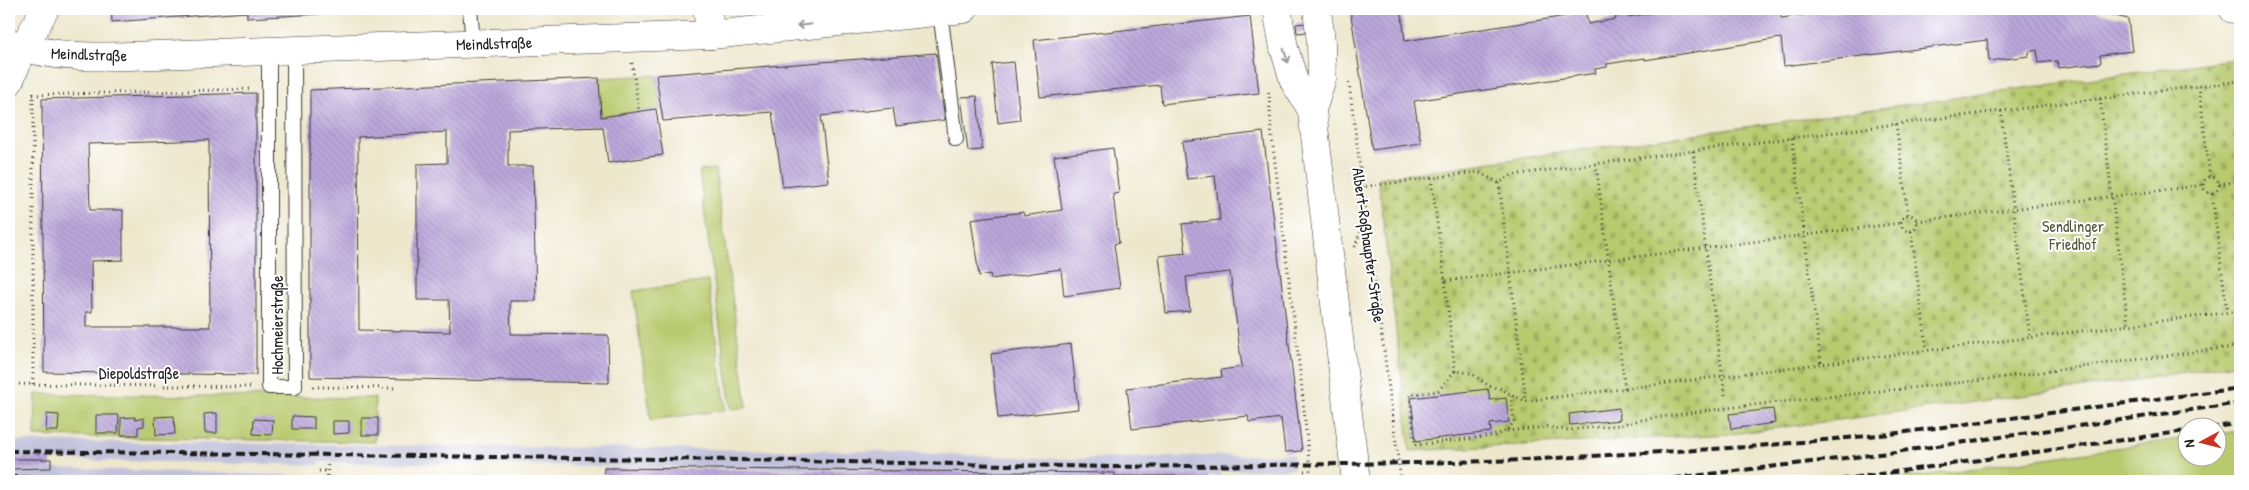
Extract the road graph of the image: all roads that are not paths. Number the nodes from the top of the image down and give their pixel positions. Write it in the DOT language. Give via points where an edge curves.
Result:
graph roads {
  1 [pos="45,9"];
  2 [pos="470,9"];
  3 [pos="1277,9"];
  4 [pos="1317,9"];
  5 [pos="2233,9"];
  6 [pos="952,10"];
  7 [pos="2240,10"];
  8 [pos="709,22"];
  9 [pos="474,43"];
  10 [pos="21,47"];
  11 [pos="281,50"];
  12 [pos="9,82"];
  13 [pos="1312,110"];
  14 [pos="956,139"];
  15 [pos="1356,481"];
  1 -- 10 [label="street"];
  2 -- 9 [label="lane"];
  3 -- 13 [label="street, one-way" via="1294,81"];
  4 -- 13 [label="street" via="1322,79"];
  5 -- 7 [label="street"];
  6 -- 8 [label="street, Meindlstraße, one-way"];
  6 -- 14 [label="lane"];
  8 -- 9 [label="street, Meindlstraße"];
  9 -- 11 [label="street, Meindlstraße"];
  10 -- 11 [label="street, Meindlstraße" via="98,57"];
  10 -- 12 [label="street"];
  11 -- 11 [label="lane, Hochmeierstraße" via="269,88 269,387 295,387"];
  13 -- 15 [label="street"];
}
